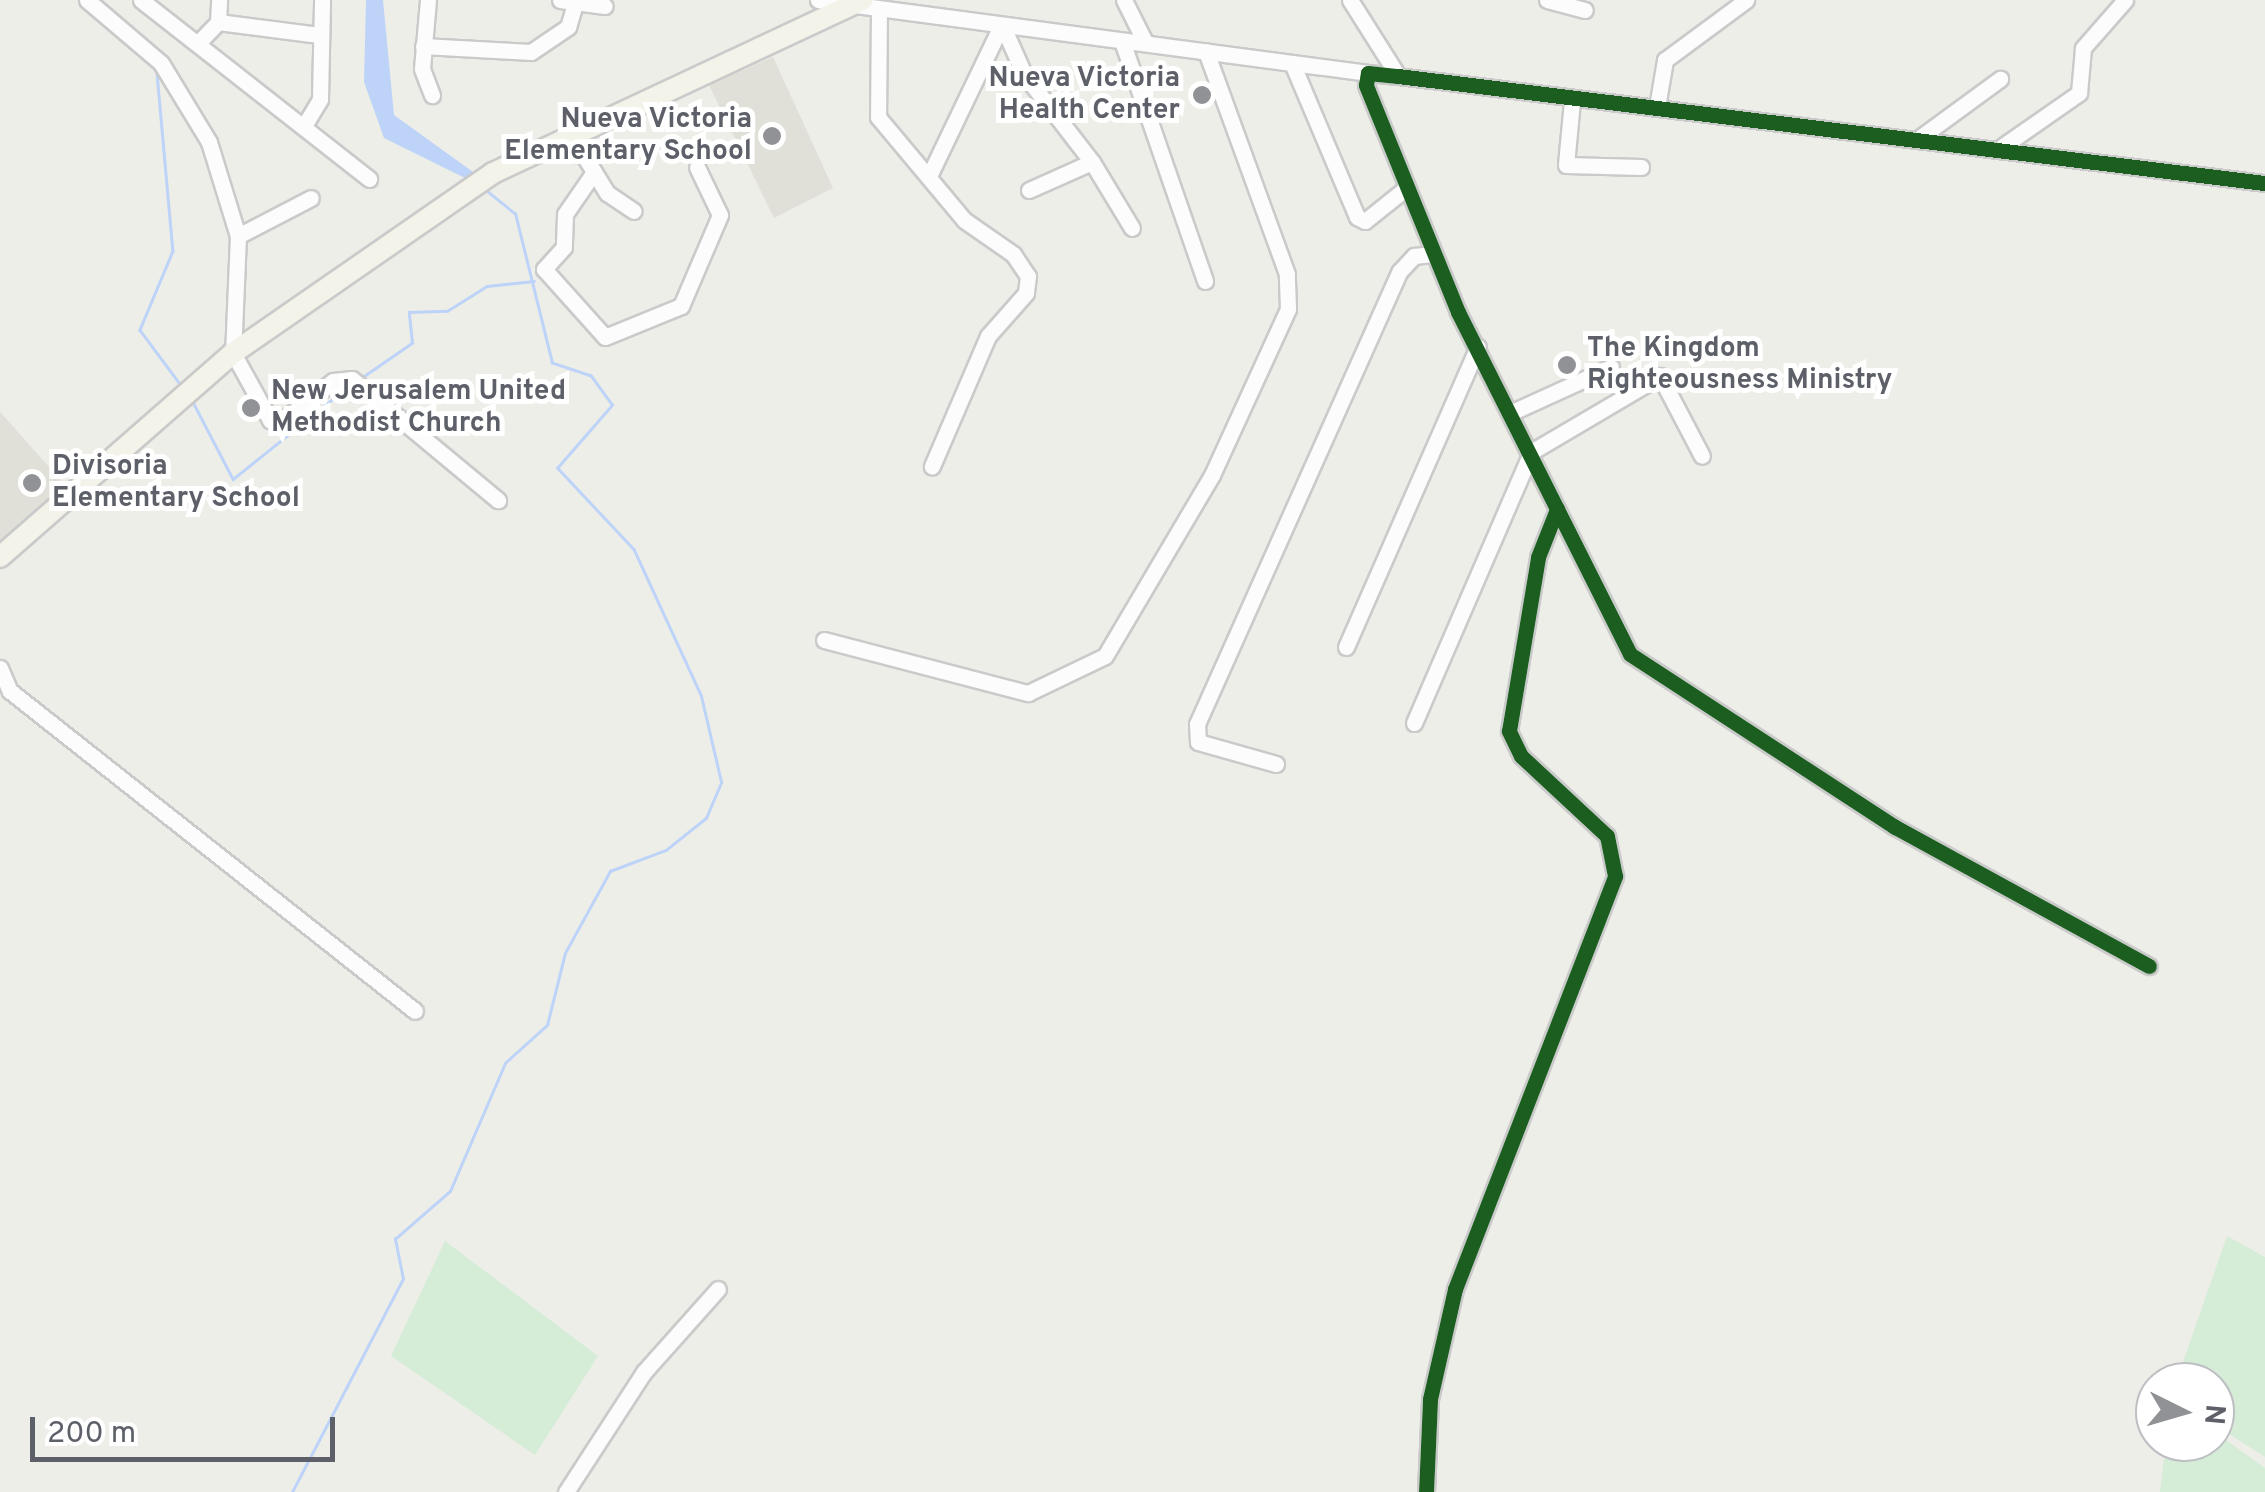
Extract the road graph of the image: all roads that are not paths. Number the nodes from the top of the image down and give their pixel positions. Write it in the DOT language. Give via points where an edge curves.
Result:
graph roads {
  1 [pos="87,0"];
  2 [pos="141,0"];
  3 [pos="219,0"];
  4 [pos="322,0"];
  5 [pos="428,0"];
  6 [pos="818,0"];
  7 [pos="1124,0"];
  8 [pos="1350,0"];
  9 [pos="1547,0"];
  10 [pos="1746,0"];
  11 [pos="2125,0"];
  12 [pos="568,1"];
  13 [pos="864,5"];
  14 [pos="604,6"];
  15 [pos="1585,10"];
  16 [pos="218,22"];
  17 [pos="1002,29"];
  18 [pos="319,35"];
  19 [pos="1122,40"];
  20 [pos="1146,42"];
  21 [pos="198,43"];
  22 [pos="422,46"];
  23 [pos="1206,51"];
  24 [pos="485,52"];
  25 [pos="1292,63"];
  26 [pos="484,71"];
  27 [pos="1368,73"];
  28 [pos="1398,76"];
  29 [pos="2000,79"];
  30 [pos="432,95"];
  31 [pos="1572,101"];
  32 [pos="1657,107"];
  33 [pos="304,126"];
  34 [pos="569,131"];
  35 [pos="1922,136"];
  36 [pos="2003,146"];
  37 [pos="1092,162"];
  38 [pos="697,167"];
  39 [pos="1641,167"];
  40 [pos="594,172"];
  41 [pos="930,174"];
  42 [pos="369,180"];
  43 [pos="2265,182"];
  44 [pos="1405,189"];
  45 [pos="1029,190"];
  46 [pos="311,198"];
  47 [pos="634,211"];
  48 [pos="1132,228"];
  49 [pos="238,236"];
  50 [pos="1434,254"];
  51 [pos="1206,281"];
  52 [pos="1478,347"];
  53 [pos="233,353"];
  54 [pos="1611,367"];
  55 [pos="1510,413"];
  56 [pos="1530,452"];
  57 [pos="1702,456"];
  58 [pos="932,466"];
  59 [pos="498,500"];
  60 [pos="1557,508"];
  61 [pos="0,557"];
  62 [pos="824,640"];
  63 [pos="1346,647"];
  64 [pos="0,668"];
  65 [pos="1414,723"];
  66 [pos="1276,764"];
  67 [pos="2149,966"];
  68 [pos="415,1010"];
  69 [pos="718,1288"];
  70 [pos="566,1492"];
  71 [pos="1426,1492"];
  1 -- 49 [label="street" via="158,60 210,142"];
  2 -- 21 [label="street"];
  3 -- 16 [label="street"];
  4 -- 18 [label="street"];
  5 -- 22 [label="street"];
  6 -- 13 [label="street"];
  7 -- 20 [label="street"];
  8 -- 28 [label="street"];
  9 -- 15 [label="street"];
  10 -- 32 [label="street" via="1665,60"];
  11 -- 36 [label="street" via="2084,48 2078,93"];
  12 -- 14 [label="street"];
  12 -- 24 [label="street" via="568,27 542,48"];
  13 -- 17 [label="street"];
  13 -- 34 [label="main road"];
  13 -- 41 [label="street" via="873,105"];
  16 -- 18 [label="street"];
  16 -- 21 [label="street"];
  17 -- 19 [label="street"];
  17 -- 37 [label="street" via="1024,74"];
  17 -- 41 [label="street"];
  18 -- 33 [label="street" via="320,99"];
  19 -- 20 [label="street"];
  19 -- 51 [label="street"];
  20 -- 23 [label="street"];
  21 -- 33 [label="street"];
  22 -- 24 [label="street"];
  22 -- 30 [label="street"];
  23 -- 25 [label="street"];
  23 -- 62 [label="street" via="1287,274 1288,310 1212,476 1105,656 1028,693"];
  24 -- 26 [label="street"];
  25 -- 27 [label="street"];
  25 -- 44 [label="street" via="1357,217 1365,221"];
  27 -- 28 [label="street"];
  27 -- 44 [label="street" via="1368,110"];
  28 -- 31 [label="street"];
  29 -- 35 [label="street"];
  31 -- 32 [label="street"];
  31 -- 39 [label="street" via="1566,165"];
  32 -- 35 [label="street"];
  33 -- 42 [label="street"];
  34 -- 40 [label="street"];
  34 -- 53 [label="main road" via="493,173"];
  35 -- 36 [label="street"];
  36 -- 43 [label="street"];
  37 -- 45 [label="street"];
  37 -- 48 [label="street"];
  38 -- 40 [label="street" via="718,224 681,306 604,336 544,269 564,247 564,214"];
  40 -- 47 [label="street"];
  41 -- 58 [label="street" via="964,220 1013,254 1028,276 1026,293 988,336"];
  44 -- 50 [label="street"];
  46 -- 49 [label="street"];
  49 -- 53 [label="street"];
  50 -- 52 [label="street"];
  50 -- 66 [label="street" via="1414,256 1400,271 1197,724 1198,742"];
  52 -- 55 [label="street"];
  52 -- 63 [label="street"];
  53 -- 59 [label="street" via="270,420 286,418 333,380 352,380"];
  53 -- 61 [label="main road"];
  54 -- 55 [label="street"];
  55 -- 56 [label="street"];
  56 -- 57 [label="street" via="1660,376"];
  56 -- 60 [label="street"];
  56 -- 65 [label="street"];
  60 -- 67 [label="street" via="1622,644 1648,674 1751,728 1895,827"];
  60 -- 71 [label="street" via="1538,557 1508,732 1520,756 1607,836 1616,876 1455,1289 1430,1400"];
  64 -- 68 [label="street" via="10,690"];
  69 -- 70 [label="street" via="644,1372"];
}
